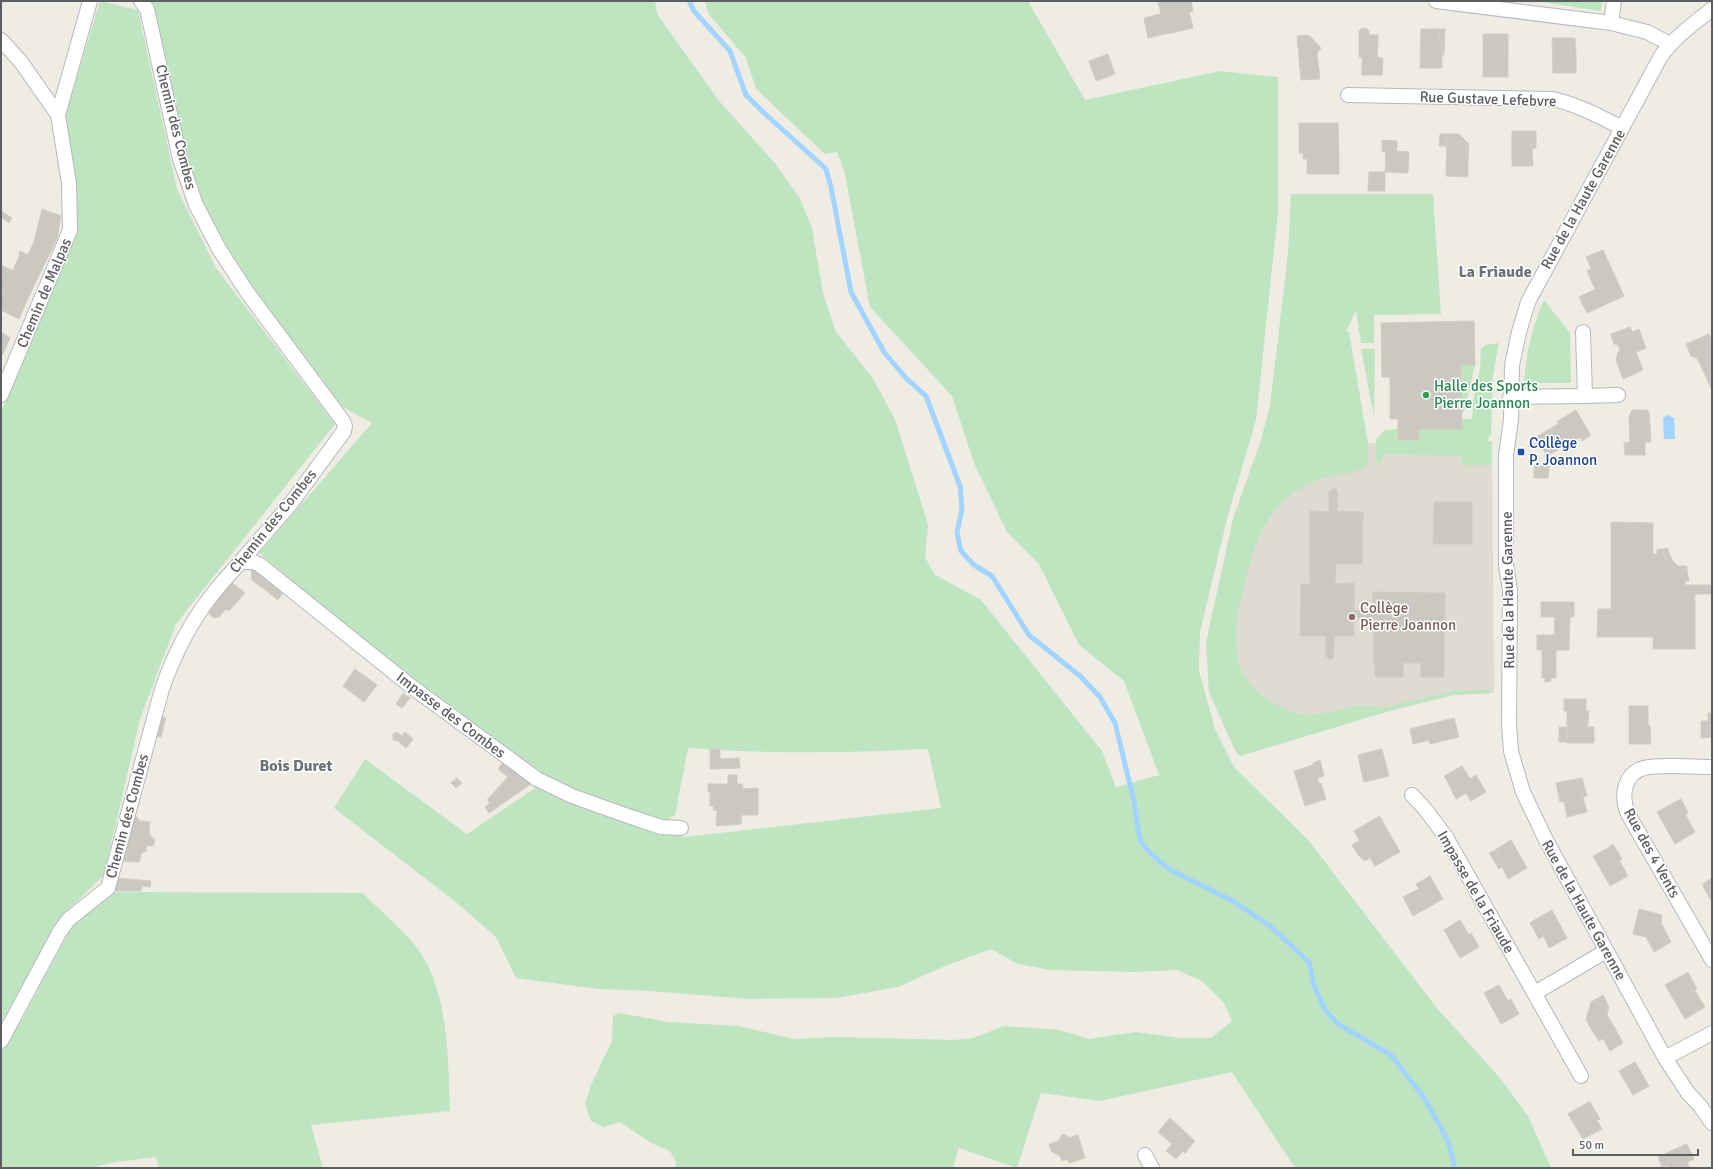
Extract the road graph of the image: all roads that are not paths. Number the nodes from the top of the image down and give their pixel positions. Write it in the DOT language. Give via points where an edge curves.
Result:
graph roads {
  1 [pos="90,1"];
  2 [pos="141,1"];
  3 [pos="1436,1"];
  4 [pos="1614,1"];
  5 [pos="1712,9"];
  6 [pos="1612,23"];
  7 [pos="1,40"];
  8 [pos="1670,44"];
  9 [pos="1348,95"];
  10 [pos="58,115"];
  11 [pos="1622,128"];
  12 [pos="1583,332"];
  13 [pos="1,395"];
  14 [pos="1618,395"];
  15 [pos="1585,396"];
  16 [pos="1510,397"];
  17 [pos="243,562"];
  18 [pos="1712,767"];
  19 [pos="1412,795"];
  20 [pos="681,828"];
  21 [pos="1606,951"];
  22 [pos="1712,959"];
  23 [pos="1535,993"];
  24 [pos="1712,1033"];
  25 [pos="1,1041"];
  26 [pos="1665,1058"];
  27 [pos="1581,1076"];
  28 [pos="1712,1123"];
  29 [pos="1144,1155"];
  30 [pos="1152,1168"];
  1 -- 10 [label="street, Chemin de Malpas"];
  2 -- 17 [label="street, Chemin des Combes" via="148,9 180,159 196,206 219,249 247,292 345,426 344,431 290,506"];
  3 -- 6 [label="street"];
  4 -- 6 [label="street"];
  5 -- 8 [label="street, Rue de la Haute Garenne"];
  6 -- 8 [label="street" via="1647,32"];
  7 -- 10 [label="street" via="21,62"];
  8 -- 11 [label="street, Rue de la Haute Garenne"];
  9 -- 11 [label="street, Rue Gustave Lefebvre" via="1553,99 1591,111"];
  10 -- 13 [label="street, Chemin de Malpas" via="69,183 70,230"];
  11 -- 16 [label="street, Rue de la Haute Garenne" via="1528,302 1518,332"];
  12 -- 15 [label="street"];
  14 -- 15 [label="street"];
  15 -- 16 [label="street"];
  16 -- 21 [label="street, Rue de la Haute Garenne" via="1511,420 1506,460 1506,565 1510,590 1511,751 1533,816"];
  17 -- 20 [label="street, Impasse des Combes" via="260,565 412,687 537,779 572,796 628,816 662,827"];
  17 -- 25 [label="street, Chemin des Combes" via="216,590 198,614 172,659 108,888 69,919 60,930"];
  18 -- 22 [label="street, Rue des 4 Vents" via="1644,768 1630,778 1625,786 1624,796 1628,814"];
  19 -- 23 [label="street, Impasse de la Friaude" via="1446,837"];
  21 -- 23 [label="street"];
  21 -- 26 [label="street, Rue de la Haute Garenne"];
  23 -- 27 [label="street, Impasse de la Friaude"];
  24 -- 26 [label="street"];
  26 -- 28 [label="street, Rue de la Haute Garenne"];
  29 -- 30 [label="street"];
}
